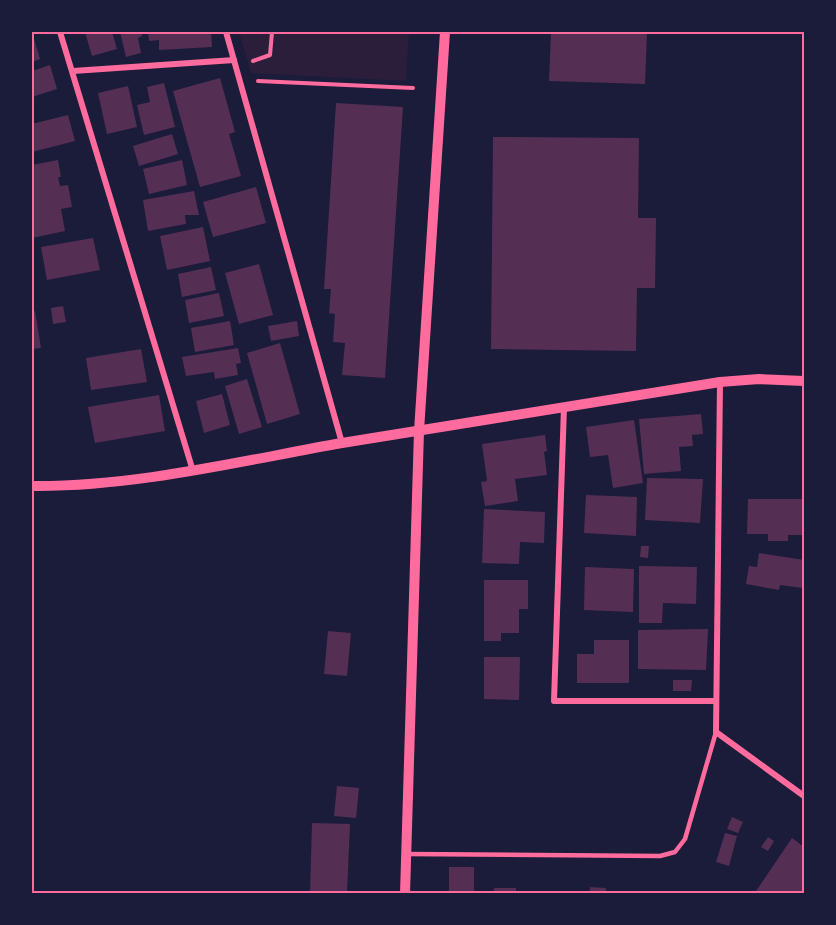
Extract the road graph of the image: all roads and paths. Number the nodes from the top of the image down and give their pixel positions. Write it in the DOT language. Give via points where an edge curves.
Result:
graph roads {
  1 [pos="60,32"];
  2 [pos="226,32"];
  3 [pos="272,32"];
  4 [pos="445,32"];
  5 [pos="234,64"];
  6 [pos="73,71"];
  7 [pos="239,80"];
  8 [pos="413,88"];
  9 [pos="804,381"];
  10 [pos="720,382"];
  11 [pos="564,407"];
  12 [pos="419,431"];
  13 [pos="342,443"];
  14 [pos="194,471"];
  15 [pos="32,486"];
  16 [pos="716,701"];
  17 [pos="716,732"];
  18 [pos="804,796"];
  19 [pos="406,854"];
  20 [pos="405,894"];
  1 -- 6 [label="street"];
  2 -- 5 [label="street"];
  3 -- 5 [label="path" via="270,55"];
  4 -- 12 [label="street"];
  5 -- 6 [label="street"];
  5 -- 7 [label="street"];
  6 -- 14 [label="street"];
  7 -- 8 [label="path"];
  7 -- 13 [label="street"];
  9 -- 10 [label="street"];
  10 -- 11 [label="street"];
  10 -- 16 [label="street"];
  11 -- 12 [label="street"];
  11 -- 16 [label="street" via="554,701"];
  12 -- 13 [label="street"];
  12 -- 19 [label="street"];
  13 -- 14 [label="street"];
  14 -- 15 [label="street"];
  16 -- 17 [label="street"];
  17 -- 18 [label="street"];
  17 -- 19 [label="lane" via="685,839 675,852 660,856"];
  19 -- 20 [label="street"];
}
